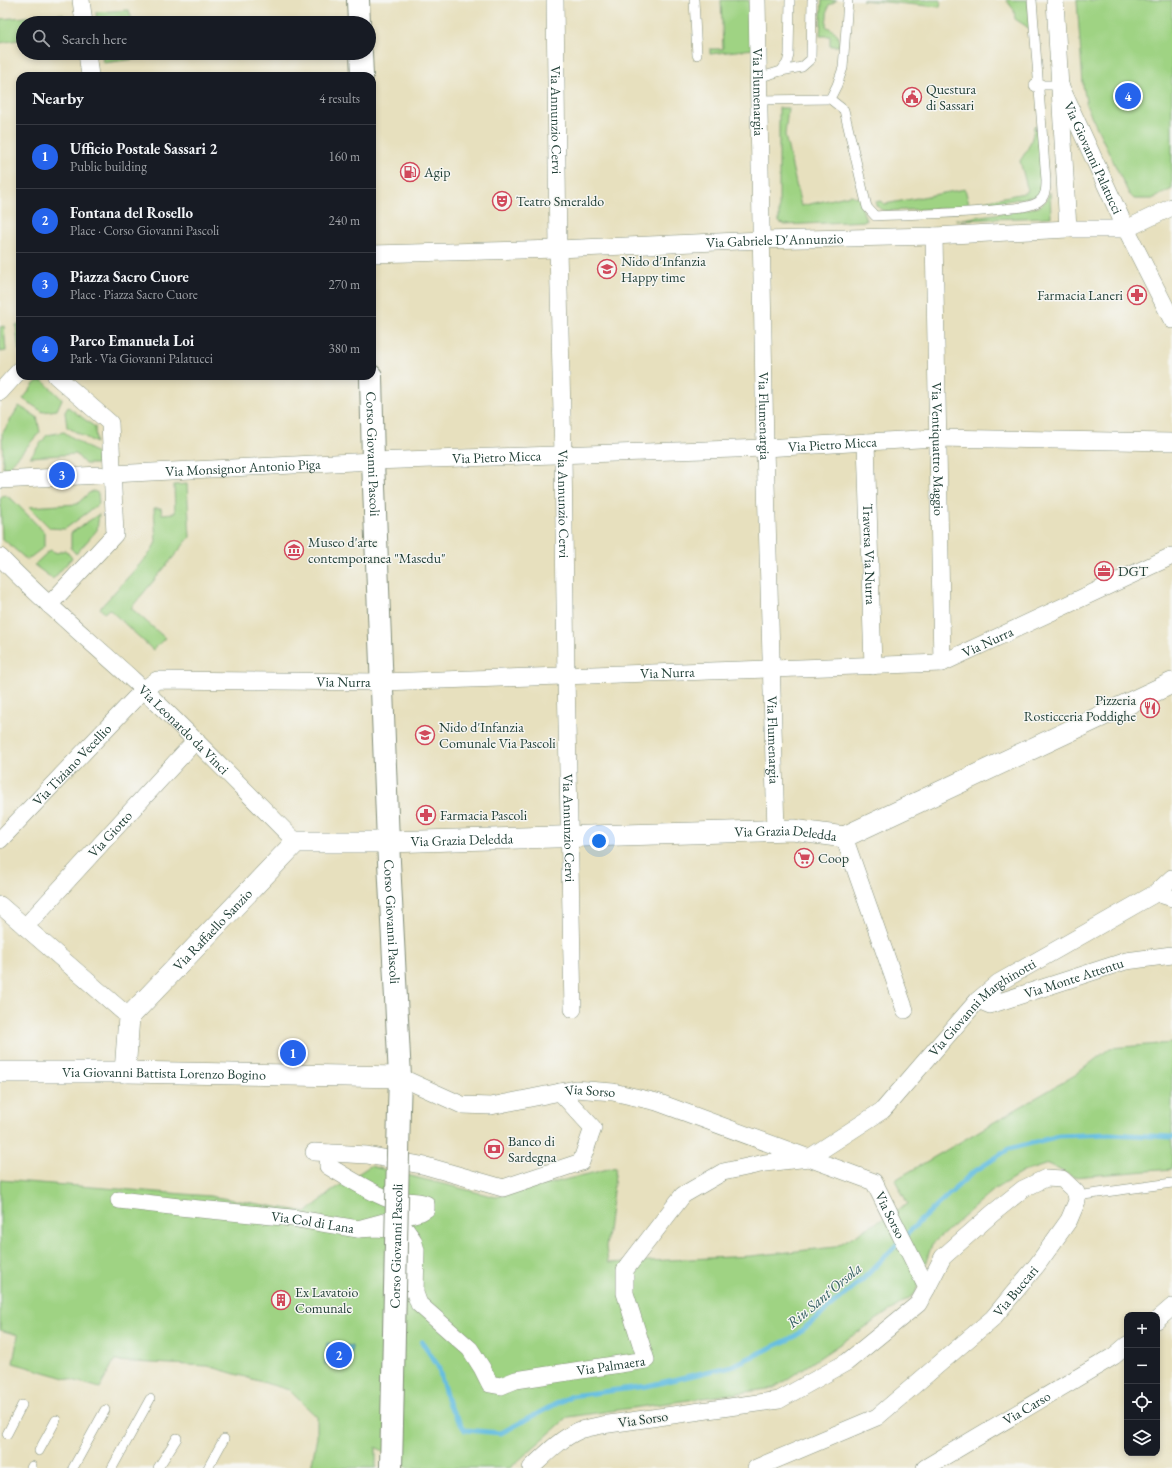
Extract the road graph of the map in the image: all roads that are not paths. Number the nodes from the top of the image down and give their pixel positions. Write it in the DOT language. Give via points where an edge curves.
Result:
graph roads {
  1 [pos="81,0"];
  2 [pos="358,0"];
  3 [pos="555,0"];
  4 [pos="694,0"];
  5 [pos="756,0"];
  6 [pos="790,0"];
  7 [pos="812,0"];
  8 [pos="848,0"];
  9 [pos="1032,0"];
  10 [pos="1055,0"];
  11 [pos="83,16"];
  12 [pos="359,16"];
  13 [pos="697,55"];
  14 [pos="88,60"];
  15 [pos="361,60"];
  16 [pos="781,71"];
  17 [pos="89,72"];
  18 [pos="362,72"];
  19 [pos="758,78"];
  20 [pos="1038,85"];
  21 [pos="1060,85"];
  22 [pos="830,99"];
  23 [pos="759,100"];
  24 [pos="1172,207"];
  25 [pos="1068,229"];
  26 [pos="1126,229"];
  27 [pos="934,236"];
  28 [pos="762,240"];
  29 [pos="558,249"];
  30 [pos="376,254"];
  31 [pos="1172,320"];
  32 [pos="16,374"];
  33 [pos="61,380"];
  34 [pos="371,380"];
  35 [pos="1,388"];
  36 [pos="936,438"];
  37 [pos="866,442"];
  38 [pos="1172,442"];
  39 [pos="765,448"];
  40 [pos="563,455"];
  41 [pos="373,461"];
  42 [pos="106,475"];
  43 [pos="0,480"];
  44 [pos="1172,556"];
  45 [pos="0,557"];
  46 [pos="0,573"];
  47 [pos="27,585"];
  48 [pos="49,605"];
  49 [pos="942,662"];
  50 [pos="873,666"];
  51 [pos="771,669"];
  52 [pos="566,676"];
  53 [pos="382,682"];
  54 [pos="1172,682"];
  55 [pos="143,690"];
  56 [pos="196,740"];
  57 [pos="776,831"];
  58 [pos="569,837"];
  59 [pos="844,837"];
  60 [pos="0,840"];
  61 [pos="296,842"];
  62 [pos="388,842"];
  63 [pos="1172,878"];
  64 [pos="1156,893"];
  65 [pos="1172,898"];
  66 [pos="0,905"];
  67 [pos="25,927"];
  68 [pos="1172,955"];
  69 [pos="978,1000"];
  70 [pos="573,1009"];
  71 [pos="905,1010"];
  72 [pos="129,1017"];
  73 [pos="0,1072"];
  74 [pos="125,1072"];
  75 [pos="400,1077"];
  76 [pos="560,1092"];
  77 [pos="809,1158"];
  78 [pos="1172,1183"];
  79 [pos="1076,1196"];
  80 [pos="120,1200"];
  81 [pos="358,1229"];
  82 [pos="927,1288"];
  83 [pos="1172,1307"];
  84 [pos="1160,1317"];
  85 [pos="1124,1348"];
  86 [pos="150,1399"];
  87 [pos="22,1405"];
  88 [pos="105,1410"];
  89 [pos="56,1420"];
  90 [pos="7,1434"];
  91 [pos="177,1438"];
  92 [pos="224,1439"];
  93 [pos="39,1451"];
  94 [pos="73,1468"];
  95 [pos="112,1468"];
  96 [pos="158,1468"];
  97 [pos="208,1468"];
  98 [pos="391,1468"];
  99 [pos="531,1468"];
  100 [pos="756,1468"];
  101 [pos="925,1468"];
  1 -- 11 [label="street"];
  2 -- 12 [label="main road"];
  3 -- 29 [label="street, Via Annunzio Cervi"];
  4 -- 13 [label="lane"];
  5 -- 19 [label="street, Via Flumenargia"];
  6 -- 16 [label="lane" via="789,55"];
  7 -- 16 [label="lane" via="811,59 802,67"];
  8 -- 22 [label="lane" via="843,68"];
  9 -- 20 [label="lane"];
  10 -- 21 [label="street, Via Giovanni Palatucci"];
  14 -- 17 [label="street"];
  15 -- 18 [label="main road"];
  16 -- 19 [label="lane"];
  19 -- 23 [label="street, Via Flumenargia"];
  20 -- 21 [label="lane"];
  20 -- 22 [label="lane" via="1046,180 1043,197 1038,202 1026,206 971,213 875,216 867,207 844,110"];
  21 -- 25 [label="street, Via Giovanni Palatucci"];
  21 -- 26 [label="street, Via Giovanni Palatucci"];
  22 -- 23 [label="lane"];
  23 -- 28 [label="street, Via Flumenargia"];
  24 -- 26 [label="street, Via Gabriele D'Annunzio"];
  25 -- 26 [label="street, Via Gabriele D'Annunzio"];
  25 -- 27 [label="street, Via Gabriele D'Annunzio"];
  26 -- 31 [label="street, Via Giovanni Palatucci"];
  27 -- 28 [label="street, Via Gabriele D'Annunzio"];
  27 -- 36 [label="street, Via Ventiquattro Maggio"];
  28 -- 29 [label="street, Via Gabriele D'Annunzio"];
  28 -- 39 [label="street, Via Flumenargia"];
  29 -- 30 [label="street, Via Gabriele D'Annunzio"];
  29 -- 40 [label="street, Via Annunzio Cervi"];
  32 -- 35 [label="street"];
  33 -- 42 [label="street" via="110,423"];
  34 -- 41 [label="main road, Corso Giovanni Pascoli"];
  36 -- 37 [label="street, Via Pietro Micca"];
  36 -- 38 [label="street, Via Pietro Micca"];
  36 -- 49 [label="street, Via Ventiquattro Maggio"];
  37 -- 39 [label="street, Via Pietro Micca"];
  37 -- 50 [label="street, Traversa Via Nurra"];
  39 -- 40 [label="street, Via Pietro Micca"];
  39 -- 51 [label="street, Via Flumenargia"];
  40 -- 41 [label="street, Via Pietro Micca"];
  40 -- 52 [label="street, Via Annunzio Cervi"];
  41 -- 42 [label="street, Via Monsignor Antonio Piga"];
  41 -- 53 [label="main road, Corso Giovanni Pascoli"];
  42 -- 43 [label="street, Via Monsignor Antonio Piga"];
  42 -- 48 [label="street" via="115,534"];
  44 -- 49 [label="street, Via Nurra"];
  45 -- 47 [label="street, Via Leonardo da Vinci"];
  46 -- 47 [label="street"];
  47 -- 48 [label="street, Via Leonardo da Vinci"];
  48 -- 55 [label="street, Via Leonardo da Vinci"];
  49 -- 50 [label="street, Via Nurra"];
  50 -- 51 [label="street, Via Nurra"];
  51 -- 52 [label="street, Via Nurra"];
  51 -- 57 [label="street, Via Flumenargia"];
  52 -- 53 [label="street, Via Nurra"];
  52 -- 58 [label="street, Via Annunzio Cervi"];
  53 -- 55 [label="street, Via Nurra" via="157,680"];
  53 -- 62 [label="main road, Corso Giovanni Pascoli"];
  54 -- 59 [label="street, Via Grazia Deledda"];
  55 -- 56 [label="street, Via Leonardo da Vinci"];
  55 -- 60 [label="street, Via Tiziano Vecellio"];
  56 -- 61 [label="street, Via Leonardo da Vinci"];
  56 -- 67 [label="street, Via Giotto"];
  57 -- 58 [label="street, Via Grazia Deledda"];
  57 -- 59 [label="street, Via Grazia Deledda" via="793,830"];
  58 -- 62 [label="street, Via Grazia Deledda"];
  58 -- 70 [label="street, Via Annunzio Cervi"];
  59 -- 71 [label="street"];
  61 -- 62 [label="street"];
  61 -- 72 [label="street, Via Raffaello Sanzio"];
  62 -- 75 [label="main road, Corso Giovanni Pascoli"];
  63 -- 64 [label="street, Via Giovanni Marghinotti"];
  64 -- 65 [label="street"];
  64 -- 69 [label="street, Via Giovanni Marghinotti" via="998,983"];
  66 -- 67 [label="street"];
  67 -- 72 [label="street"];
  68 -- 69 [label="street, Via Monte Attentu" via="1126,960 990,1005"];
  69 -- 77 [label="street, Via Giovanni Marghinotti" via="883,1110"];
  72 -- 74 [label="street"];
  73 -- 74 [label="street, Via Giovanni Battista Lorenzo Bogino"];
  74 -- 75 [label="street, Via Giovanni Battista Lorenzo Bogino"];
  75 -- 76 [label="street, Via Sorso" via="462,1105 491,1106"];
  75 -- 98 [label="main road, Corso Giovanni Pascoli, bridge"];
  76 -- 77 [label="street, Via Sorso" via="576,1089 613,1092 657,1102"];
  76 -- 81 [label="street, Via Col di Lana" via="593,1128 580,1162 503,1188 426,1166 367,1155 322,1152 328,1166 376,1193 391,1200 426,1204 426,1209 421,1212"];
  77 -- 81 [label="street, Via Palmaera" via="765,1163 723,1172 683,1194 625,1270 625,1293 646,1360 516,1380 501,1386 490,1384 470,1350 419,1304 415,1293 416,1250 406,1230"];
  77 -- 82 [label="street, Via Sorso" via="874,1182"];
  78 -- 79 [label="lane"];
  79 -- 82 [label="street" via="1076,1192 1062,1179 1046,1178 1023,1189 943,1258"];
  79 -- 100 [label="street, Via Buccari" via="1069,1220 1037,1265 993,1318 883,1412 877,1417"];
  80 -- 81 [label="street, Via Col di Lana" via="292,1218"];
  82 -- 99 [label="street, Via Sorso" via="918,1304 847,1362 779,1400 602,1425 577,1431 560,1442"];
  83 -- 84 [label="street"];
  85 -- 101 [label="street, Via Carso" via="1114,1356"];
  86 -- 95 [label="lane"];
  87 -- 90 [label="lane"];
  88 -- 94 [label="lane"];
  89 -- 93 [label="lane"];
  91 -- 96 [label="lane"];
  92 -- 97 [label="lane"];
}
